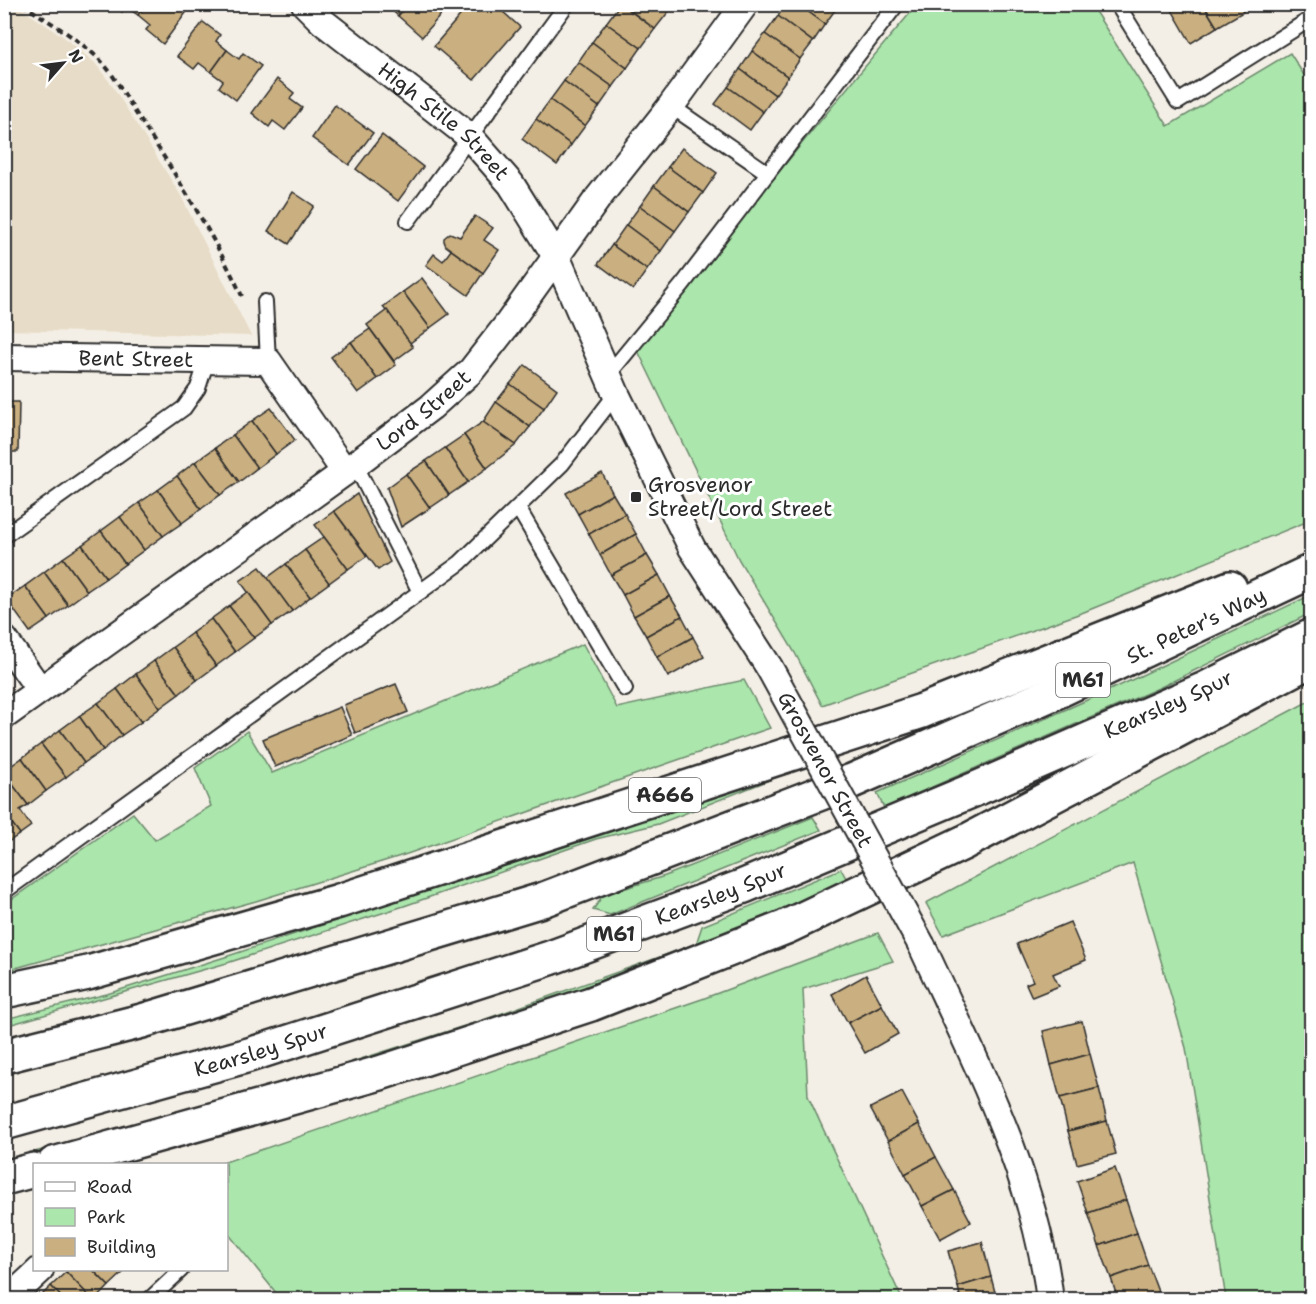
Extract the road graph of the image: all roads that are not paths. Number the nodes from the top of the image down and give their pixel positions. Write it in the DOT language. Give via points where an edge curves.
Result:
graph roads {
  1 [pos="304,4"];
  2 [pos="567,4"];
  3 [pos="745,4"];
  4 [pos="897,4"];
  5 [pos="1117,4"];
  6 [pos="1311,18"];
  7 [pos="671,106"];
  8 [pos="469,136"];
  9 [pos="768,173"];
  10 [pos="408,221"];
  11 [pos="557,258"];
  12 [pos="265,302"];
  13 [pos="4,357"];
  14 [pos="207,360"];
  15 [pos="268,361"];
  16 [pos="612,384"];
  17 [pos="350,468"];
  18 [pos="518,508"];
  19 [pos="4,536"];
  20 [pos="1311,556"];
  21 [pos="1311,571"];
  22 [pos="420,592"];
  23 [pos="1311,636"];
  24 [pos="4,639"];
  25 [pos="1311,659"];
  26 [pos="625,689"];
  27 [pos="40,690"];
  28 [pos="4,716"];
  29 [pos="4,890"];
  30 [pos="4,991"];
  31 [pos="4,1056"];
  32 [pos="4,1123"];
  33 [pos="58,1163"];
  34 [pos="33,1170"];
  35 [pos="4,1178"];
  36 [pos="38,1271"];
  37 [pos="179,1271"];
  38 [pos="8,1299"];
  39 [pos="149,1299"];
  40 [pos="1050,1299"];
  1 -- 8 [label="street, High Stile Street"];
  2 -- 8 [label="lane"];
  3 -- 7 [label="street, Lord Street"];
  4 -- 9 [label="lane"];
  5 -- 6 [label="lane" via="1178,102"];
  7 -- 9 [label="lane"];
  7 -- 11 [label="street, Lord Street" via="598,198"];
  8 -- 10 [label="lane"];
  8 -- 11 [label="street, High Stile Street" via="511,184"];
  9 -- 16 [label="lane"];
  11 -- 16 [label="street, Grosvenor Street"];
  11 -- 17 [label="street, Lord Street" via="471,371 431,407"];
  12 -- 15 [label="lane"];
  13 -- 14 [label="street, Bent Street"];
  14 -- 15 [label="street, Bent Street"];
  14 -- 19 [label="lane" via="198,388 184,408"];
  15 -- 17 [label="street"];
  16 -- 18 [label="lane" via="562,464"];
  16 -- 40 [label="street, Grosvenor Street, bridge" via="692,548 769,667 922,946 997,1110 1029,1200"];
  17 -- 22 [label="lane"];
  17 -- 27 [label="street, Lord Street"];
  18 -- 22 [label="lane" via="460,563"];
  18 -- 26 [label="lane"];
  20 -- 30 [label="highway, A666" via="910,715 339,901 88,973"];
  21 -- 31 [label="highway, St. Peter's Way / M61" via="1049,695 852,781 542,900 142,1021"];
  22 -- 29 [label="lane"];
  23 -- 32 [label="highway, Kearsley Spur / M61" via="1203,690 744,886 550,958 363,1020"];
  24 -- 27 [label="street"];
  25 -- 33 [label="highway" via="965,842 775,932 591,1004 380,1073"];
  27 -- 28 [label="street, Lord Street"];
  34 -- 35 [label="highway"];
  36 -- 38 [label="street"];
  37 -- 39 [label="lane"];
}
